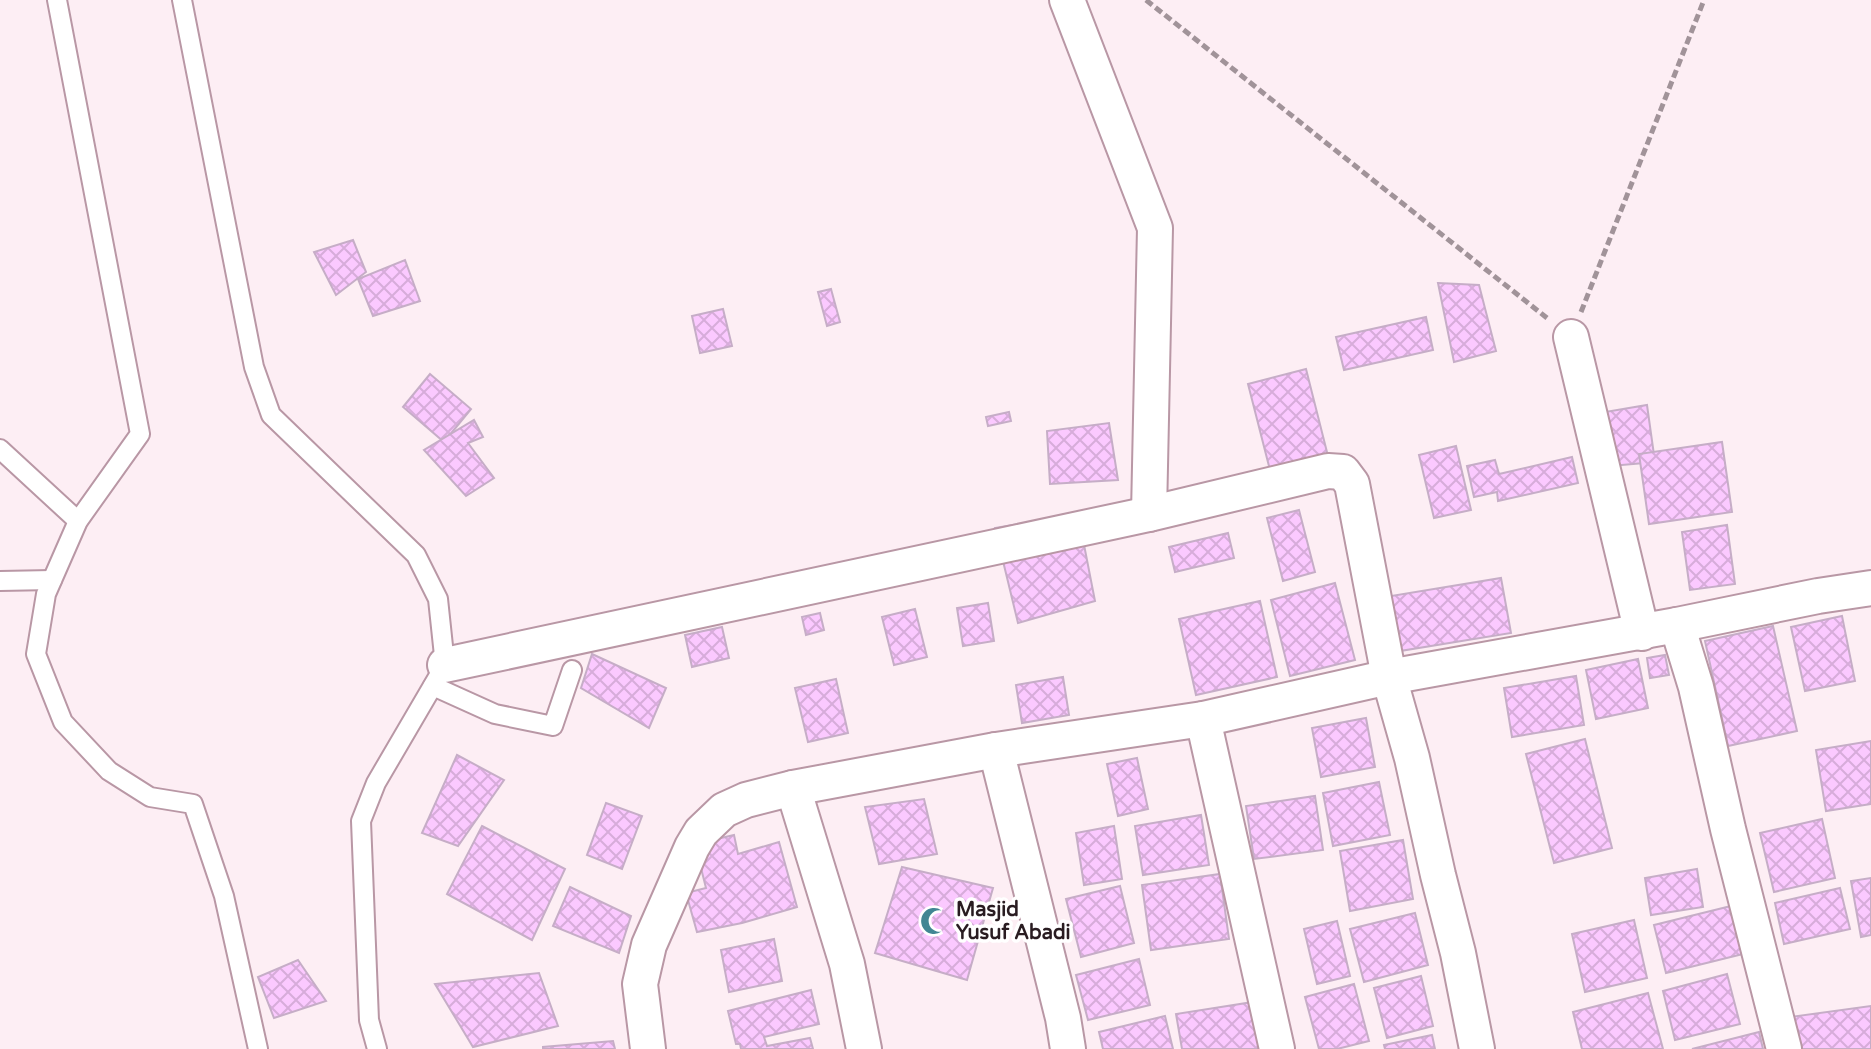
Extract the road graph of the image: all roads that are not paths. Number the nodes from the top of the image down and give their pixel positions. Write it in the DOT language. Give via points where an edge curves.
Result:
graph roads {
  1 [pos="57,0"];
  2 [pos="182,0"];
  3 [pos="1067,0"];
  4 [pos="1571,337"];
  5 [pos="0,449"];
  6 [pos="1149,514"];
  7 [pos="78,521"];
  8 [pos="52,580"];
  9 [pos="0,581"];
  10 [pos="1871,588"];
  11 [pos="1677,625"];
  12 [pos="1642,633"];
  13 [pos="572,670"];
  14 [pos="439,676"];
  15 [pos="1389,677"];
  16 [pos="1203,719"];
  17 [pos="996,750"];
  18 [pos="793,788"];
  19 [pos="258,1049"];
  20 [pos="377,1049"];
  21 [pos="648,1049"];
  22 [pos="864,1049"];
  23 [pos="1068,1049"];
  24 [pos="1277,1049"];
  25 [pos="1477,1049"];
  26 [pos="1784,1049"];
  1 -- 7 [label="lane" via="140,434"];
  2 -- 14 [label="lane" via="254,367 271,415 416,555 438,599"];
  3 -- 6 [label="street" via="1155,228"];
  4 -- 12 [label="street"];
  5 -- 7 [label="lane"];
  6 -- 14 [label="street"];
  6 -- 15 [label="street" via="1328,471 1343,472 1352,484"];
  7 -- 8 [label="lane"];
  8 -- 9 [label="lane"];
  8 -- 19 [label="lane" via="36,654 63,722 109,771 150,797 193,804 224,896"];
  10 -- 11 [label="street"];
  11 -- 12 [label="street"];
  11 -- 26 [label="street"];
  12 -- 15 [label="street"];
  13 -- 14 [label="lane" via="553,726 495,714"];
  14 -- 20 [label="lane" via="376,783 361,821 369,1020"];
  15 -- 16 [label="street"];
  15 -- 25 [label="street"];
  16 -- 17 [label="street"];
  16 -- 24 [label="street"];
  17 -- 18 [label="street"];
  17 -- 23 [label="street"];
  18 -- 21 [label="street" via="724,810 692,847 649,945 640,984"];
  18 -- 22 [label="street" via="847,964"];
}
